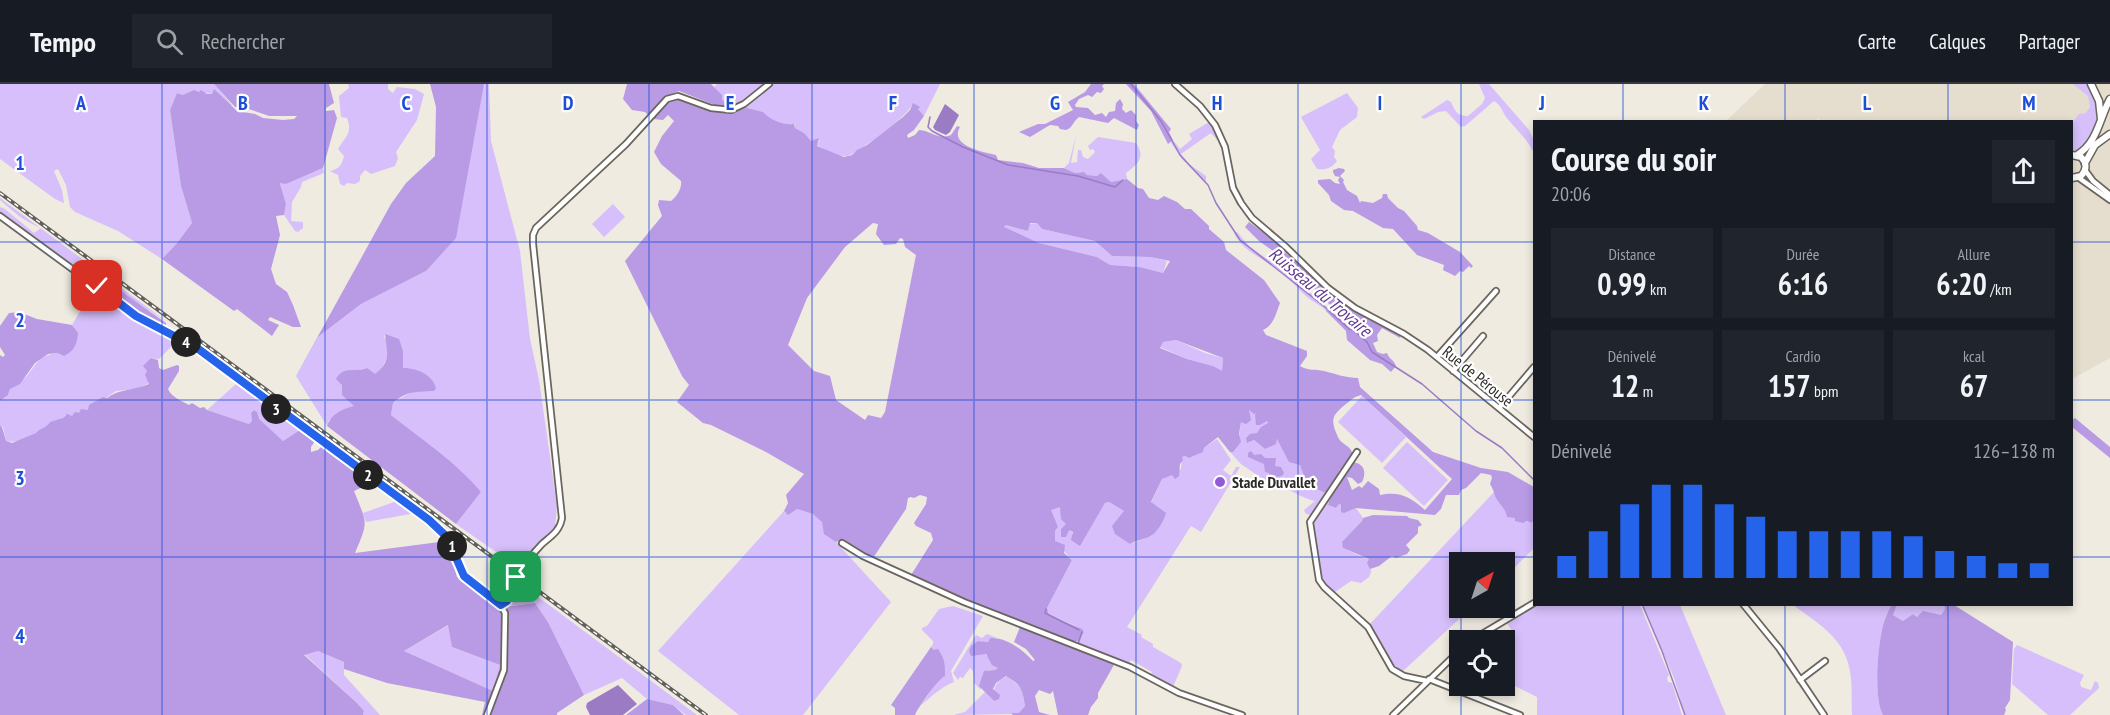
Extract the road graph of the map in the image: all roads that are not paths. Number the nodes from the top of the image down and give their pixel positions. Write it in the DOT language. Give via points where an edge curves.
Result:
graph roads {
  1 [pos="769,84"];
  2 [pos="1175,84"];
  3 [pos="2091,84"];
  4 [pos="2110,99"];
  5 [pos="2110,108"];
  6 [pos="2101,119"];
  7 [pos="2110,134"];
  8 [pos="2095,145"];
  9 [pos="2074,155"];
  10 [pos="2085,166"];
  11 [pos="2075,178"];
  12 [pos="2110,195"];
  13 [pos="2110,200"];
  14 [pos="0,216"];
  15 [pos="1496,291"];
  16 [pos="1484,336"];
  17 [pos="1437,357"];
  18 [pos="1533,368"];
  19 [pos="1453,370"];
  20 [pos="1498,408"];
  21 [pos="1533,436"];
  22 [pos="1357,452"];
  23 [pos="842,543"];
  24 [pos="1533,604"];
  25 [pos="501,605"];
  26 [pos="1745,606"];
  27 [pos="1489,630"];
  28 [pos="1449,661"];
  29 [pos="1825,661"];
  30 [pos="1428,680"];
  31 [pos="1800,680"];
  32 [pos="487,715"];
  33 [pos="1242,715"];
  34 [pos="1393,715"];
  35 [pos="1520,715"];
  36 [pos="1824,715"];
  1 -- 25 [label="street" via="731,110 711,108 678,96 668,99 536,228 533,244 562,518 557,531 516,577 507,601"];
  2 -- 17 [label="street, Rue de Pérouse" via="1215,125 1225,147 1233,188 1252,218 1328,288"];
  3 -- 6 [label="main road" via="2099,101"];
  4 -- 6 [label="main road"];
  5 -- 8 [label="main road"];
  6 -- 9 [label="main road" via="2089,147"];
  7 -- 8 [label="main road"];
  8 -- 10 [label="main road"];
  9 -- 10 [label="main road"];
  10 -- 11 [label="main road"];
  10 -- 12 [label="street" via="2093,181"];
  11 -- 13 [label="street"];
  14 -- 25 [label="street" via="131,312 197,348 429,520 447,537 464,576"];
  15 -- 17 [label="street"];
  16 -- 19 [label="street"];
  17 -- 19 [label="street, Rue de Pérouse"];
  18 -- 20 [label="street"];
  19 -- 20 [label="street, Rue de Pérouse"];
  20 -- 21 [label="street, Rue de Pérouse"];
  22 -- 30 [label="street" via="1310,522 1319,580 1368,627 1392,669 1404,676"];
  23 -- 33 [label="street" via="971,606 1140,671 1179,693"];
  24 -- 27 [label="street"];
  25 -- 32 [label="street" via="506,617 505,665"];
  26 -- 31 [label="street"];
  28 -- 30 [label="street"];
  29 -- 31 [label="street"];
  30 -- 34 [label="street"];
  30 -- 35 [label="street"];
  31 -- 36 [label="street"];
}
